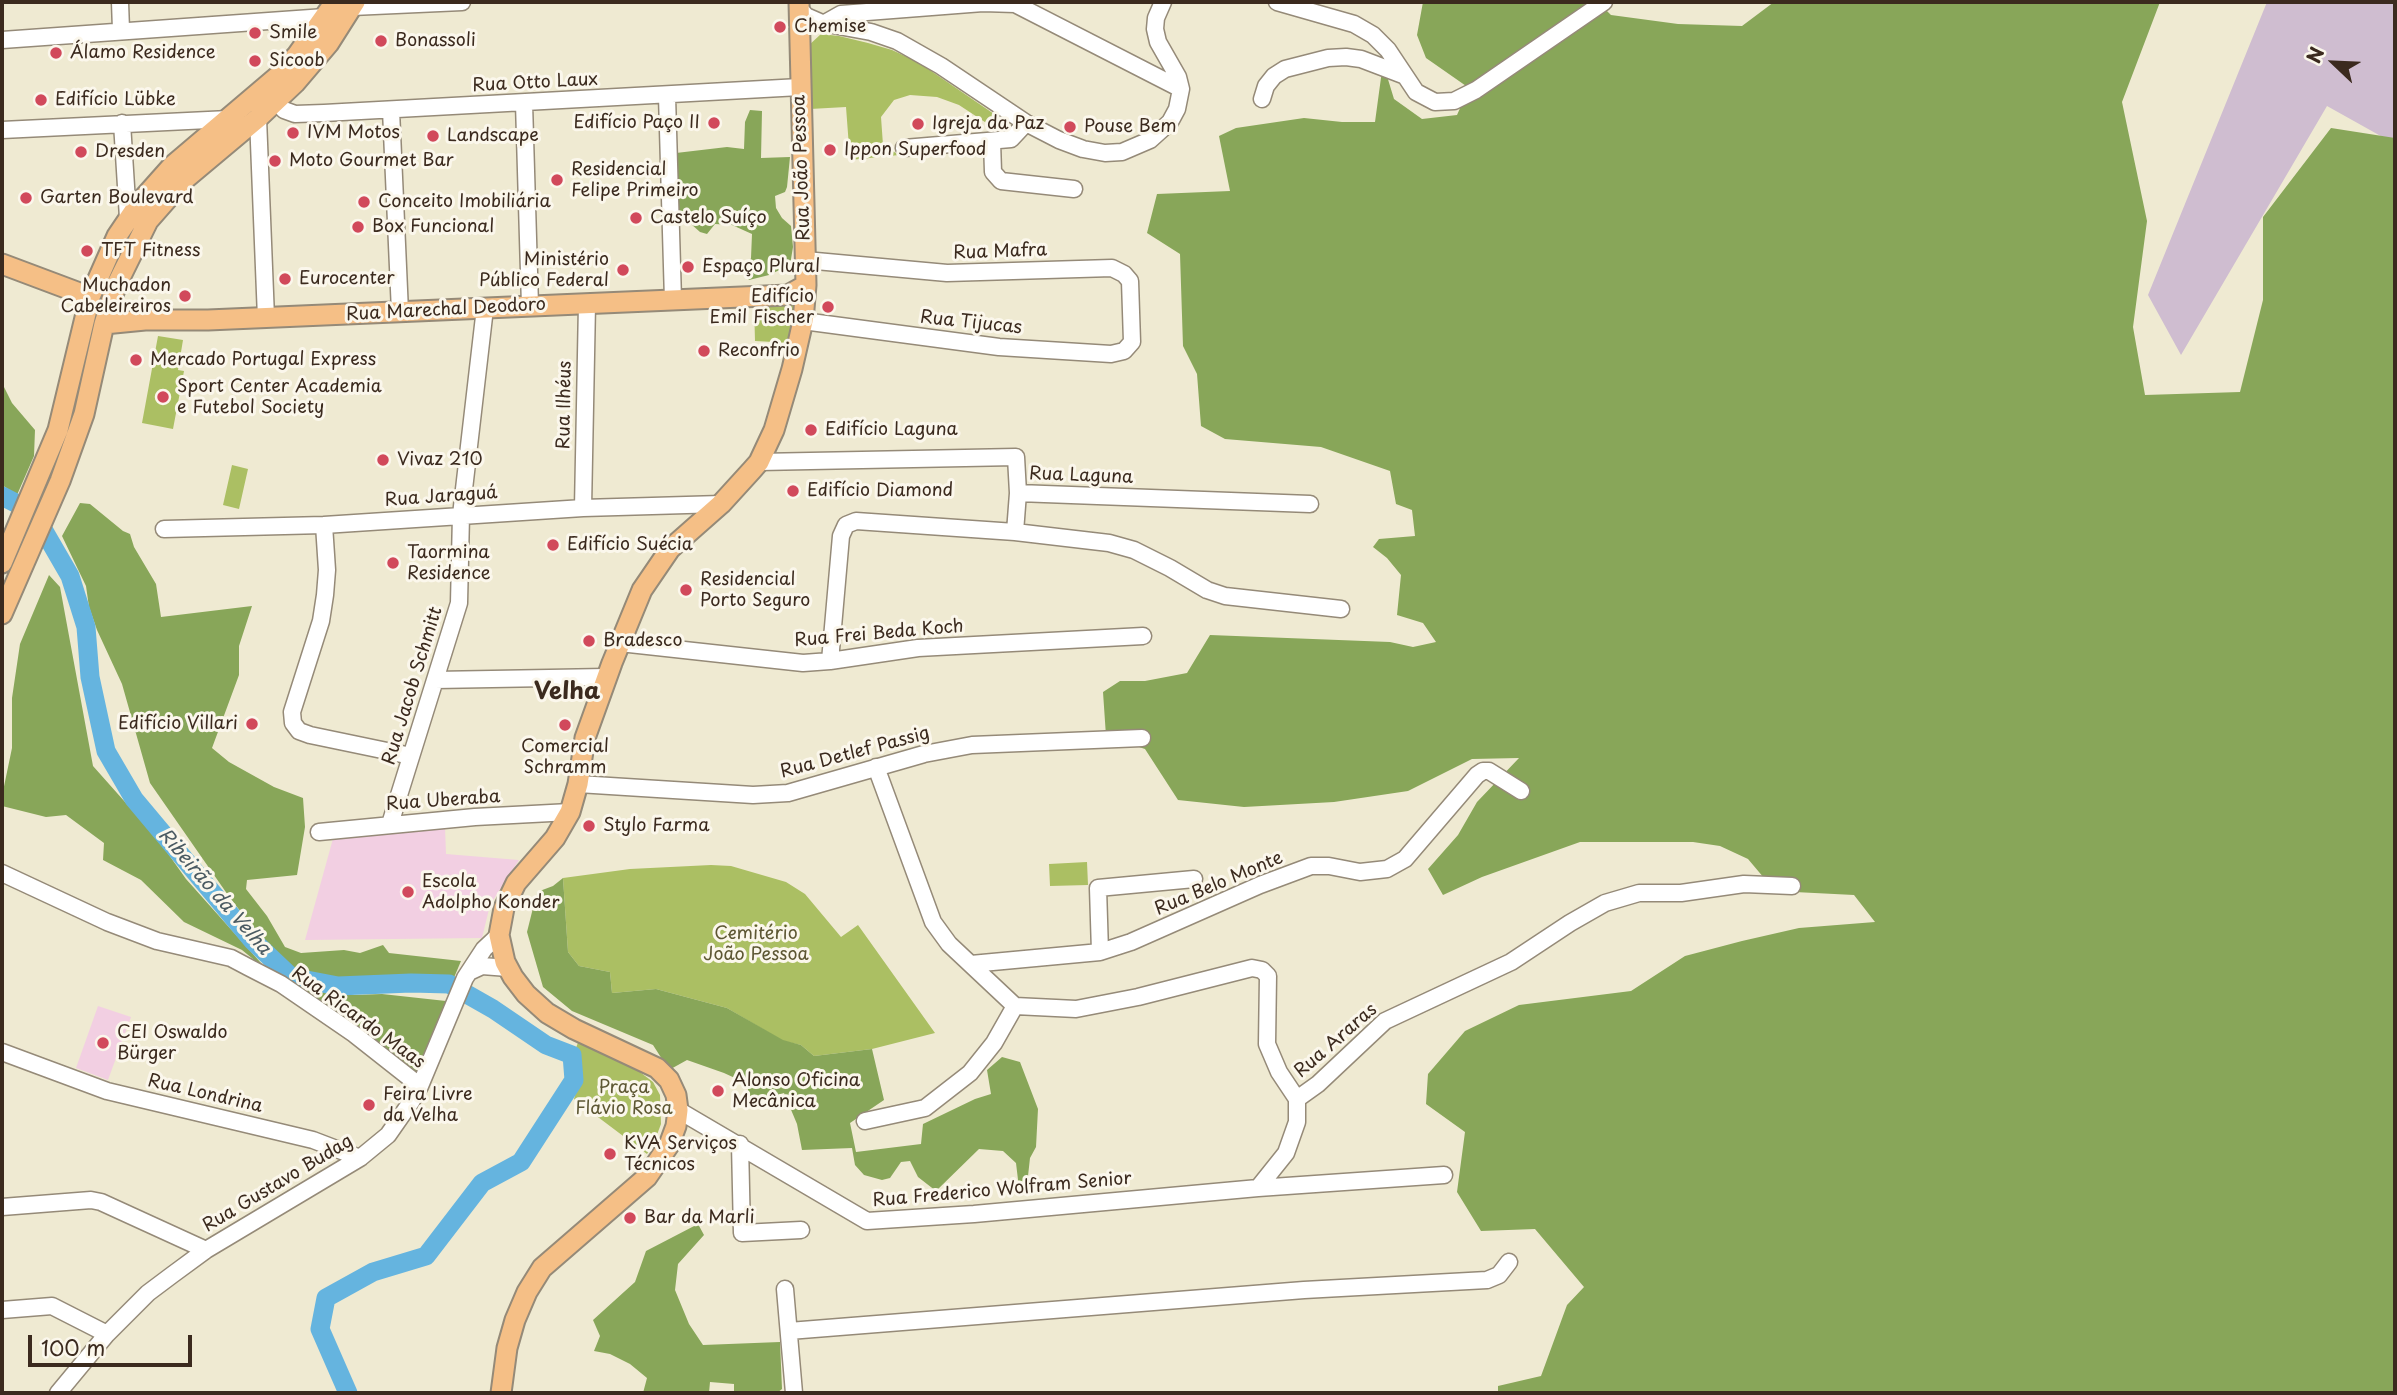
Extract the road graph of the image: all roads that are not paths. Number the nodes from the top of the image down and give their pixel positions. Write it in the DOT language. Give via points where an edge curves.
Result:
graph roads {
  1 [pos="120,2"];
  2 [pos="462,2"];
  3 [pos="1163,2"];
  4 [pos="1277,2"];
  5 [pos="1604,2"];
  6 [pos="799,5"];
  7 [pos="342,7"];
  8 [pos="824,23"];
  9 [pos="121,30"];
  10 [pos="2,40"];
  11 [pos="799,52"];
  12 [pos="1403,75"];
  13 [pos="800,88"];
  14 [pos="1181,89"];
  15 [pos="667,96"];
  16 [pos="1262,99"];
  17 [pos="276,101"];
  18 [pos="524,103"];
  19 [pos="391,110"];
  20 [pos="258,118"];
  21 [pos="229,119"];
  22 [pos="122,123"];
  23 [pos="1026,123"];
  24 [pos="2,130"];
  25 [pos="992,141"];
  26 [pos="904,148"];
  27 [pos="1074,189"];
  28 [pos="128,218"];
  29 [pos="805,260"];
  30 [pos="2,264"];
  31 [pos="797,290"];
  32 [pos="90,297"];
  33 [pos="673,300"];
  34 [pos="587,303"];
  35 [pos="530,306"];
  36 [pos="485,308"];
  37 [pos="400,312"];
  38 [pos="804,314"];
  39 [pos="266,317"];
  40 [pos="104,324"];
  41 [pos="1132,342"];
  42 [pos="759,462"];
  43 [pos="1018,492"];
  44 [pos="721,504"];
  45 [pos="1310,504"];
  46 [pos="583,508"];
  47 [pos="461,515"];
  48 [pos="324,525"];
  49 [pos="164,529"];
  50 [pos="1014,533"];
  51 [pos="2,563"];
  52 [pos="1341,609"];
  53 [pos="2,614"];
  54 [pos="1143,636"];
  55 [pos="620,643"];
  56 [pos="830,661"];
  57 [pos="607,677"];
  58 [pos="435,680"];
  59 [pos="1142,738"];
  60 [pos="411,756"];
  61 [pos="876,767"];
  62 [pos="578,784"];
  63 [pos="1521,791"];
  64 [pos="570,812"];
  65 [pos="390,824"];
  66 [pos="319,832"];
  67 [pos="2,873"];
  68 [pos="1194,879"];
  69 [pos="1792,886"];
  70 [pos="1100,952"];
  71 [pos="488,960"];
  72 [pos="971,964"];
  73 [pos="1015,1006"];
  74 [pos="2,1052"];
  75 [pos="420,1086"];
  76 [pos="1297,1099"];
  77 [pos="678,1110"];
  78 [pos="866,1121"];
  79 [pos="740,1144"];
  80 [pos="360,1158"];
  81 [pos="1444,1175"];
  82 [pos="1258,1188"];
  83 [pos="2,1207"];
  84 [pos="801,1230"];
  85 [pos="206,1250"];
  86 [pos="1509,1262"];
  87 [pos="785,1289"];
  88 [pos="2,1310"];
  89 [pos="789,1331"];
  90 [pos="107,1334"];
  91 [pos="58,1393"];
  92 [pos="500,1393"];
  93 [pos="794,1393"];
  1 -- 9 [label="street"];
  2 -- 7 [label="street"];
  3 -- 14 [label="street" via="1155,29"];
  4 -- 12 [label="street" via="1354,24 1373,35"];
  5 -- 12 [label="street" via="1454,101 1425,98"];
  6 -- 8 [label="street" via="806,16"];
  6 -- 11 [label="main road, Rua João Pessoa"];
  7 -- 9 [label="street"];
  7 -- 17 [label="main road" via="320,53"];
  7 -- 21 [label="main road" via="278,76"];
  8 -- 11 [label="street" via="810,33"];
  8 -- 14 [label="street" via="841,14 1016,4"];
  8 -- 23 [label="street" via="897,41"];
  9 -- 10 [label="street"];
  11 -- 13 [label="main road, Rua João Pessoa"];
  12 -- 16 [label="street" via="1361,59 1328,58 1285,69 1266,86"];
  13 -- 15 [label="street, Rua Otto Laux"];
  13 -- 29 [label="main road, Rua João Pessoa"];
  14 -- 23 [label="street" via="1170,122 1150,140 1122,152 1083,149"];
  15 -- 18 [label="street, Rua Otto Laux"];
  15 -- 33 [label="street"];
  17 -- 19 [label="street, Rua Otto Laux" via="295,114"];
  17 -- 20 [label="main road"];
  18 -- 19 [label="street, Rua Otto Laux"];
  18 -- 35 [label="street"];
  19 -- 37 [label="street"];
  20 -- 39 [label="street"];
  20 -- 40 [label="main road" via="184,180 148,221 122,270"];
  21 -- 22 [label="street"];
  21 -- 28 [label="main road" via="172,166"];
  22 -- 24 [label="street"];
  22 -- 28 [label="street"];
  23 -- 25 [label="street" via="1010,139"];
  25 -- 26 [label="street"];
  25 -- 27 [label="street" via="993,172 1001,181"];
  28 -- 32 [label="main road"];
  29 -- 31 [label="main road, Rua João Pessoa"];
  29 -- 41 [label="street, Rua Mafra" via="947,273 1112,268 1130,281"];
  30 -- 32 [label="main road"];
  31 -- 33 [label="main road, Rua Marechal Deodoro"];
  31 -- 38 [label="main road, Rua João Pessoa"];
  32 -- 51 [label="main road" via="58,430"];
  33 -- 34 [label="main road, Rua Marechal Deodoro"];
  34 -- 35 [label="main road, Rua Marechal Deodoro"];
  34 -- 46 [label="street, Rua Ilhéus"];
  35 -- 36 [label="main road, Rua Marechal Deodoro"];
  36 -- 37 [label="main road, Rua Marechal Deodoro"];
  36 -- 47 [label="street, Rua Jacob Schmitt"];
  37 -- 39 [label="main road, Rua Marechal Deodoro"];
  38 -- 41 [label="street, Rua Tijucas" via="1011,348 1111,354 1124,351"];
  38 -- 42 [label="main road, Rua João Pessoa" via="792,369"];
  39 -- 40 [label="main road, Rua Marechal Deodoro"];
  40 -- 53 [label="main road" via="84,414"];
  42 -- 43 [label="street, Rua Laguna" via="1016,457"];
  42 -- 44 [label="main road, Rua João Pessoa"];
  43 -- 45 [label="street, Rua Laguna"];
  43 -- 50 [label="street"];
  44 -- 46 [label="street, Rua Jaraguá"];
  44 -- 55 [label="main road, Rua João Pessoa" via="683,535 652,573"];
  46 -- 47 [label="street, Rua Jaraguá"];
  47 -- 48 [label="street, Rua Jaraguá"];
  47 -- 58 [label="street, Rua Jacob Schmitt" via="459,603"];
  48 -- 49 [label="street, Rua Jaraguá"];
  48 -- 60 [label="street" via="327,570 321,621 292,712 293,723 310,735"];
  50 -- 52 [label="street" via="1134,550 1226,596"];
  50 -- 56 [label="street" via="856,521 846,524 841,536"];
  54 -- 56 [label="street, Rua Frei Beda Koch" via="918,648"];
  55 -- 56 [label="street, Rua Frei Beda Koch" via="803,663"];
  55 -- 57 [label="main road, Rua João Pessoa"];
  57 -- 58 [label="street"];
  57 -- 62 [label="main road, Rua João Pessoa" via="585,738"];
  58 -- 60 [label="street, Rua Jacob Schmitt"];
  59 -- 61 [label="street, Rua Detlef Passig" via="972,745"];
  60 -- 65 [label="street, Rua Jacob Schmitt"];
  61 -- 62 [label="street, Rua Detlef Passig" via="788,793"];
  61 -- 72 [label="street" via="933,922"];
  62 -- 64 [label="main road, Rua João Pessoa"];
  63 -- 70 [label="street, Rua Belo Monte" via="1483,771 1405,859 1387,869 1360,872 1311,866"];
  64 -- 65 [label="street, Rua Uberaba"];
  64 -- 71 [label="main road, Rua João Pessoa" via="555,838 516,883"];
  65 -- 66 [label="street, Rua Uberaba"];
  67 -- 75 [label="street, Rua Ricardo Maas" via="157,941 231,958 354,1034"];
  68 -- 70 [label="street" via="1098,888"];
  69 -- 76 [label="street, Rua Araras" via="1744,884 1681,893 1639,893 1605,904 1511,962 1385,1021"];
  70 -- 72 [label="street, Rua Belo Monte"];
  71 -- 75 [label="street, Rua Gustavo Budag" via="451,1009"];
  71 -- 77 [label="main road" via="547,1013 657,1068 669,1080"];
  72 -- 73 [label="street"];
  73 -- 76 [label="street, Rua Araras" via="1076,1009 1252,968 1262,970 1268,976 1268,1044"];
  73 -- 78 [label="street" via="970,1073 925,1108"];
  74 -- 80 [label="street, Rua Londrina" via="107,1091 313,1140"];
  75 -- 80 [label="street, Rua Gustavo Budag" via="388,1135"];
  76 -- 82 [label="street" via="1297,1122 1286,1153"];
  77 -- 79 [label="street, Rua Frederico Wolfram Senior"];
  77 -- 92 [label="main road" via="669,1145 647,1177 542,1268 514,1320"];
  79 -- 82 [label="street, Rua Frederico Wolfram Senior" via="867,1221"];
  79 -- 84 [label="street" via="742,1233"];
  80 -- 85 [label="street, Rua Gustavo Budag"];
  81 -- 82 [label="street, Rua Frederico Wolfram Senior"];
  83 -- 85 [label="street" via="101,1202"];
  85 -- 90 [label="street, Rua Gustavo Budag" via="148,1293"];
  86 -- 89 [label="street" via="1499,1275 1487,1280"];
  87 -- 89 [label="street"];
  88 -- 90 [label="street" via="51,1306"];
  89 -- 93 [label="street"];
  90 -- 91 [label="street, Rua Gustavo Budag"];
}
